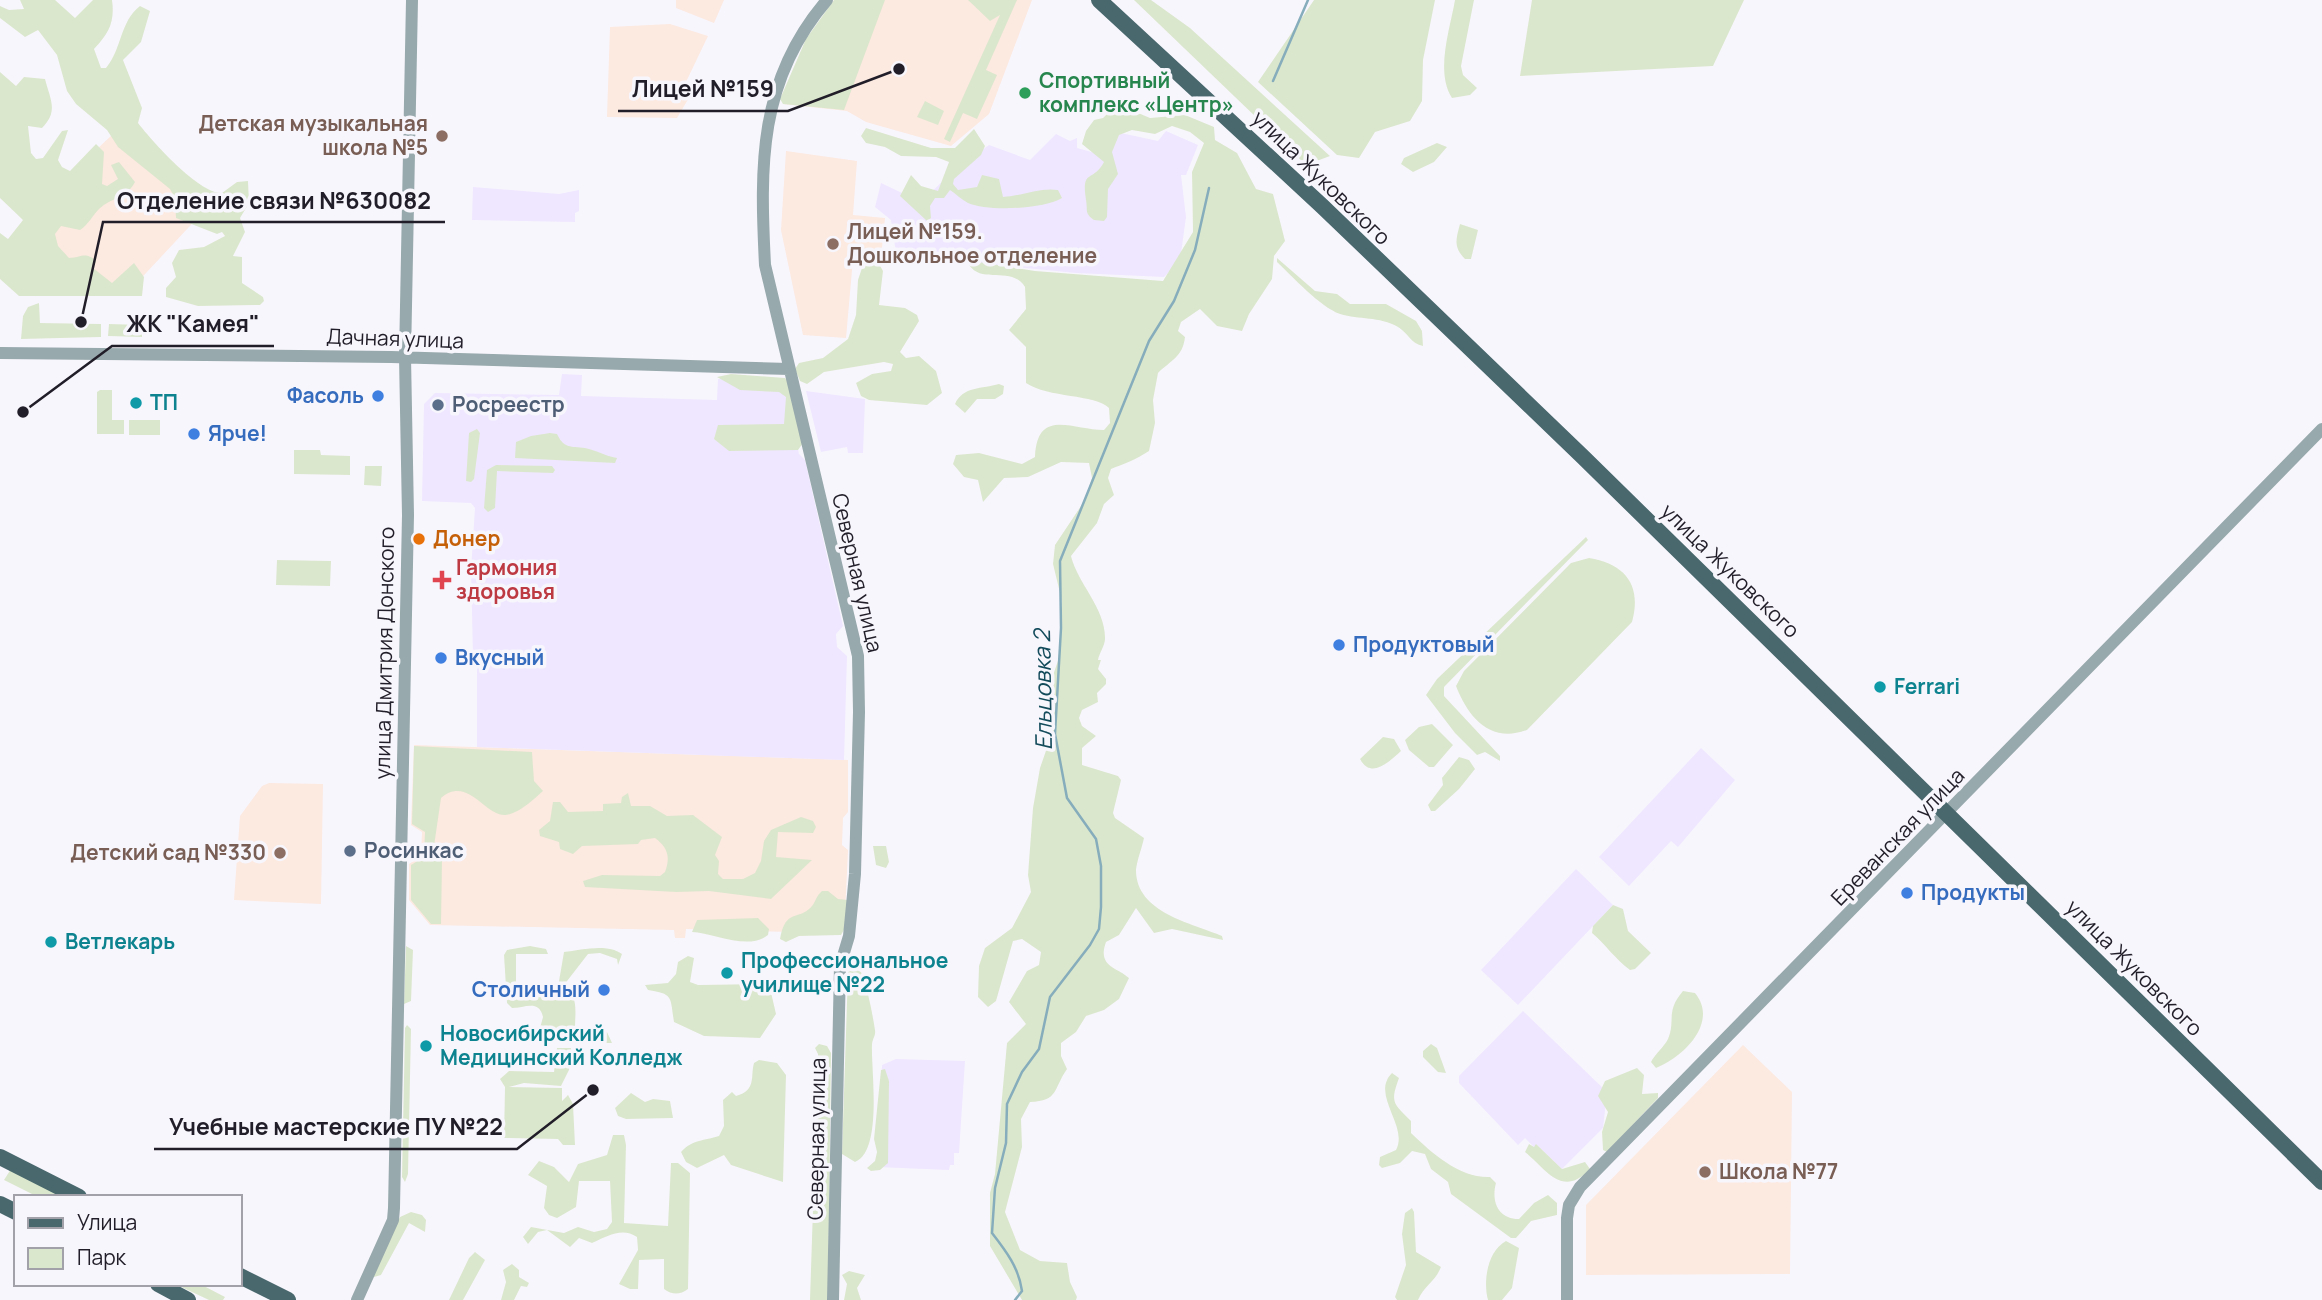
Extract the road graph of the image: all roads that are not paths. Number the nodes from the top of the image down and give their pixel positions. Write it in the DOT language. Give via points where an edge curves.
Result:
graph roads {
  1 [pos="412,0"];
  2 [pos="827,0"];
  3 [pos="1099,0"];
  4 [pos="0,353"];
  5 [pos="405,357"];
  6 [pos="789,369"];
  7 [pos="2322,429"];
  8 [pos="1948,814"];
  9 [pos="0,1157"];
  10 [pos="2322,1182"];
  11 [pos="75,1195"];
  12 [pos="242,1277"];
  13 [pos="162,1286"];
  14 [pos="188,1300"];
  15 [pos="288,1300"];
  16 [pos="357,1300"];
  17 [pos="833,1300"];
  18 [pos="1567,1300"];
  1 -- 5 [label="street, улица Дмитрия Донского"];
  2 -- 6 [label="street, Северная улица" via="798,39 774,97 764,144 765,265"];
  3 -- 8 [label="main road, улица Жуковского" via="1322,206"];
  4 -- 5 [label="street, Дачная улица"];
  5 -- 6 [label="street, Дачная улица"];
  5 -- 16 [label="street, улица Дмитрия Донского" via="408,515 394,1208 393,1220"];
  6 -- 17 [label="street, Северная улица" via="858,663 855,874 849,936 840,966"];
  7 -- 8 [label="street, Ереванская улица"];
  8 -- 10 [label="main road, улица Жуковского"];
  8 -- 18 [label="street, Ереванская улица" via="1573,1196 1567,1218"];
  9 -- 11 [label="main road"];
  12 -- 15 [label="main road"];
  13 -- 14 [label="main road"];
}
